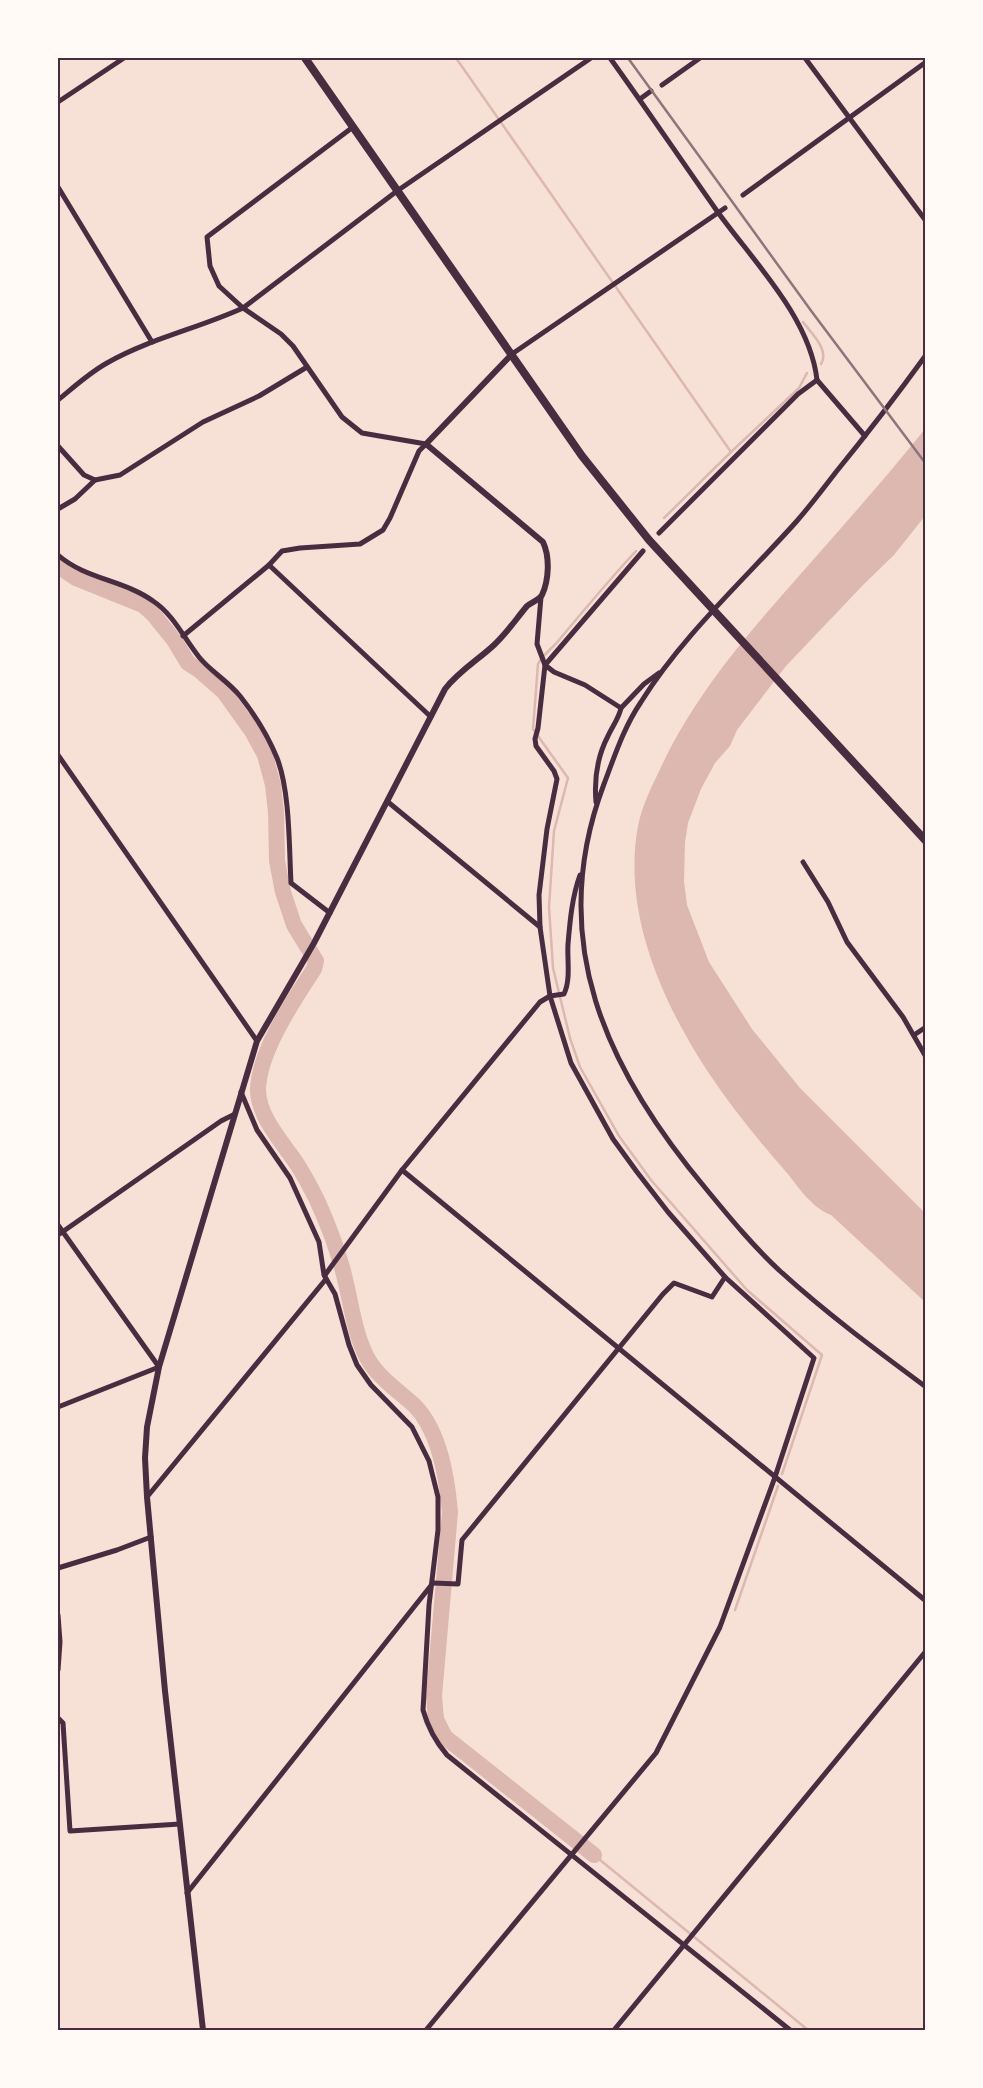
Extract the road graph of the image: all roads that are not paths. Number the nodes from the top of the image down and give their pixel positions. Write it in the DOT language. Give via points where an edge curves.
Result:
graph roads {
  1 [pos="124,58"];
  2 [pos="305,58"];
  3 [pos="591,58"];
  4 [pos="610,58"];
  5 [pos="700,58"];
  6 [pos="805,58"];
  7 [pos="926,62"];
  8 [pos="662,85"];
  9 [pos="651,91"];
  10 [pos="640,99"];
  11 [pos="58,102"];
  12 [pos="850,117"];
  13 [pos="354,127"];
  14 [pos="58,187"];
  15 [pos="397,190"];
  16 [pos="743,195"];
  17 [pos="725,208"];
  18 [pos="717,212"];
  19 [pos="926,221"];
  20 [pos="243,308"];
  21 [pos="152,342"];
  22 [pos="512,354"];
  23 [pos="926,355"];
  24 [pos="307,367"];
  25 [pos="816,380"];
  26 [pos="58,400"];
  27 [pos="865,436"];
  28 [pos="426,444"];
  29 [pos="58,446"];
  30 [pos="95,480"];
  31 [pos="58,509"];
  32 [pos="659,533"];
  33 [pos="643,551"];
  34 [pos="58,555"];
  35 [pos="269,565"];
  36 [pos="541,597"];
  37 [pos="716,613"];
  38 [pos="183,636"];
  39 [pos="545,665"];
  40 [pos="664,670"];
  41 [pos="621,708"];
  42 [pos="431,718"];
  43 [pos="58,755"];
  44 [pos="388,802"];
  45 [pos="596,803"];
  46 [pos="926,841"];
  47 [pos="803,862"];
  48 [pos="582,867"];
  49 [pos="330,913"];
  50 [pos="540,927"];
  51 [pos="550,996"];
  52 [pos="926,1027"];
  53 [pos="914,1035"];
  54 [pos="257,1041"];
  55 [pos="926,1057"];
  56 [pos="242,1092"];
  57 [pos="235,1114"];
  58 [pos="402,1170"];
  59 [pos="58,1225"];
  60 [pos="60,1233"];
  61 [pos="325,1277"];
  62 [pos="726,1277"];
  63 [pos="618,1349"];
  64 [pos="159,1367"];
  65 [pos="926,1387"];
  66 [pos="58,1407"];
  67 [pos="775,1477"];
  68 [pos="147,1497"];
  69 [pos="151,1537"];
  70 [pos="58,1568"];
  71 [pos="435,1583"];
  72 [pos="926,1601"];
  73 [pos="58,1615"];
  74 [pos="926,1651"];
  75 [pos="58,1670"];
  76 [pos="58,1718"];
  77 [pos="180,1824"];
  78 [pos="575,1852"];
  79 [pos="187,1894"];
  80 [pos="686,1943"];
  81 [pos="203,2030"];
  82 [pos="426,2030"];
  83 [pos="614,2030"];
  84 [pos="790,2030"];
  1 -- 11 [label="street"];
  2 -- 13 [label="main road"];
  3 -- 15 [label="street"];
  4 -- 10 [label="street"];
  5 -- 8 [label="street"];
  6 -- 12 [label="street"];
  7 -- 12 [label="street"];
  9 -- 10 [label="street"];
  10 -- 18 [label="street"];
  12 -- 16 [label="street"];
  12 -- 19 [label="street"];
  13 -- 15 [label="main road"];
  13 -- 20 [label="street" via="207,237 214,277"];
  14 -- 21 [label="street"];
  15 -- 20 [label="street"];
  15 -- 22 [label="main road"];
  17 -- 18 [label="street"];
  18 -- 22 [label="street"];
  18 -- 25 [label="street" via="800,327 815,364"];
  20 -- 21 [label="street"];
  20 -- 24 [label="street" via="281,334"];
  21 -- 26 [label="street" via="108,362"];
  22 -- 28 [label="street"];
  22 -- 37 [label="main road" via="582,456 649,540"];
  23 -- 27 [label="street"];
  24 -- 28 [label="street" via="333,407 351,426 362,433"];
  24 -- 30 [label="street" via="259,396 203,422 120,475"];
  25 -- 27 [label="street"];
  25 -- 32 [label="street" via="798,394"];
  27 -- 37 [label="street" via="800,518"];
  28 -- 35 [label="street" via="419,451 383,530 360,544 282,551"];
  28 -- 36 [label="street" via="543,542 547,552 546,585"];
  29 -- 30 [label="street" via="84,474"];
  30 -- 31 [label="street" via="75,499"];
  33 -- 39 [label="street"];
  34 -- 38 [label="street" via="80,570 153,601 166,612"];
  35 -- 38 [label="street"];
  35 -- 42 [label="street"];
  36 -- 39 [label="street" via="538,644"];
  36 -- 42 [label="street" via="528,605 493,646 455,676"];
  37 -- 40 [label="street"];
  37 -- 46 [label="main road"];
  38 -- 49 [label="street" via="200,658 239,694 262,729 278,760 287,802 292,883"];
  39 -- 41 [label="street" via="585,684"];
  39 -- 50 [label="street" via="535,739 557,779 541,866"];
  40 -- 41 [label="street" via="644,684"];
  40 -- 45 [label="street" via="623,732"];
  41 -- 45 [label="street" via="597,765"];
  42 -- 44 [label="street"];
  43 -- 54 [label="street"];
  44 -- 49 [label="street"];
  44 -- 50 [label="street"];
  45 -- 48 [label="street"];
  47 -- 53 [label="street" via="828,902 847,942"];
  48 -- 51 [label="street" via="574,890 567,987 564,994"];
  48 -- 65 [label="street" via="581,912 590,980 612,1048 647,1112 703,1185 778,1269 859,1338"];
  49 -- 54 [label="street"];
  50 -- 51 [label="street"];
  51 -- 58 [label="street" via="540,1002"];
  51 -- 62 [label="street" via="571,1063 613,1139 668,1212"];
  52 -- 53 [label="street"];
  53 -- 55 [label="street"];
  54 -- 56 [label="street"];
  56 -- 57 [label="street"];
  56 -- 61 [label="street" via="257,1130 290,1178 303,1204 320,1242"];
  57 -- 60 [label="street"];
  57 -- 64 [label="street"];
  58 -- 61 [label="street"];
  58 -- 63 [label="street"];
  59 -- 60 [label="street"];
  60 -- 64 [label="street"];
  61 -- 68 [label="street"];
  61 -- 71 [label="street" via="336,1294 357,1365 371,1385 412,1427 428,1461 439,1507"];
  62 -- 63 [label="street" via="712,1297 674,1283"];
  62 -- 67 [label="street" via="814,1358"];
  63 -- 67 [label="street"];
  63 -- 71 [label="street" via="462,1540 458,1584"];
  64 -- 66 [label="street"];
  64 -- 68 [label="street" via="146,1440"];
  67 -- 72 [label="street"];
  67 -- 78 [label="street" via="720,1627 656,1753"];
  68 -- 69 [label="street"];
  69 -- 70 [label="street"];
  69 -- 77 [label="street"];
  71 -- 78 [label="street" via="430,1605 423,1694 427,1726 447,1755"];
  71 -- 79 [label="street"];
  73 -- 75 [label="street"];
  74 -- 80 [label="street"];
  76 -- 77 [label="street" via="63,1723 70,1831"];
  77 -- 79 [label="street"];
  78 -- 80 [label="street"];
  78 -- 82 [label="street"];
  79 -- 81 [label="street"];
  80 -- 83 [label="street"];
  80 -- 84 [label="street"];
}
